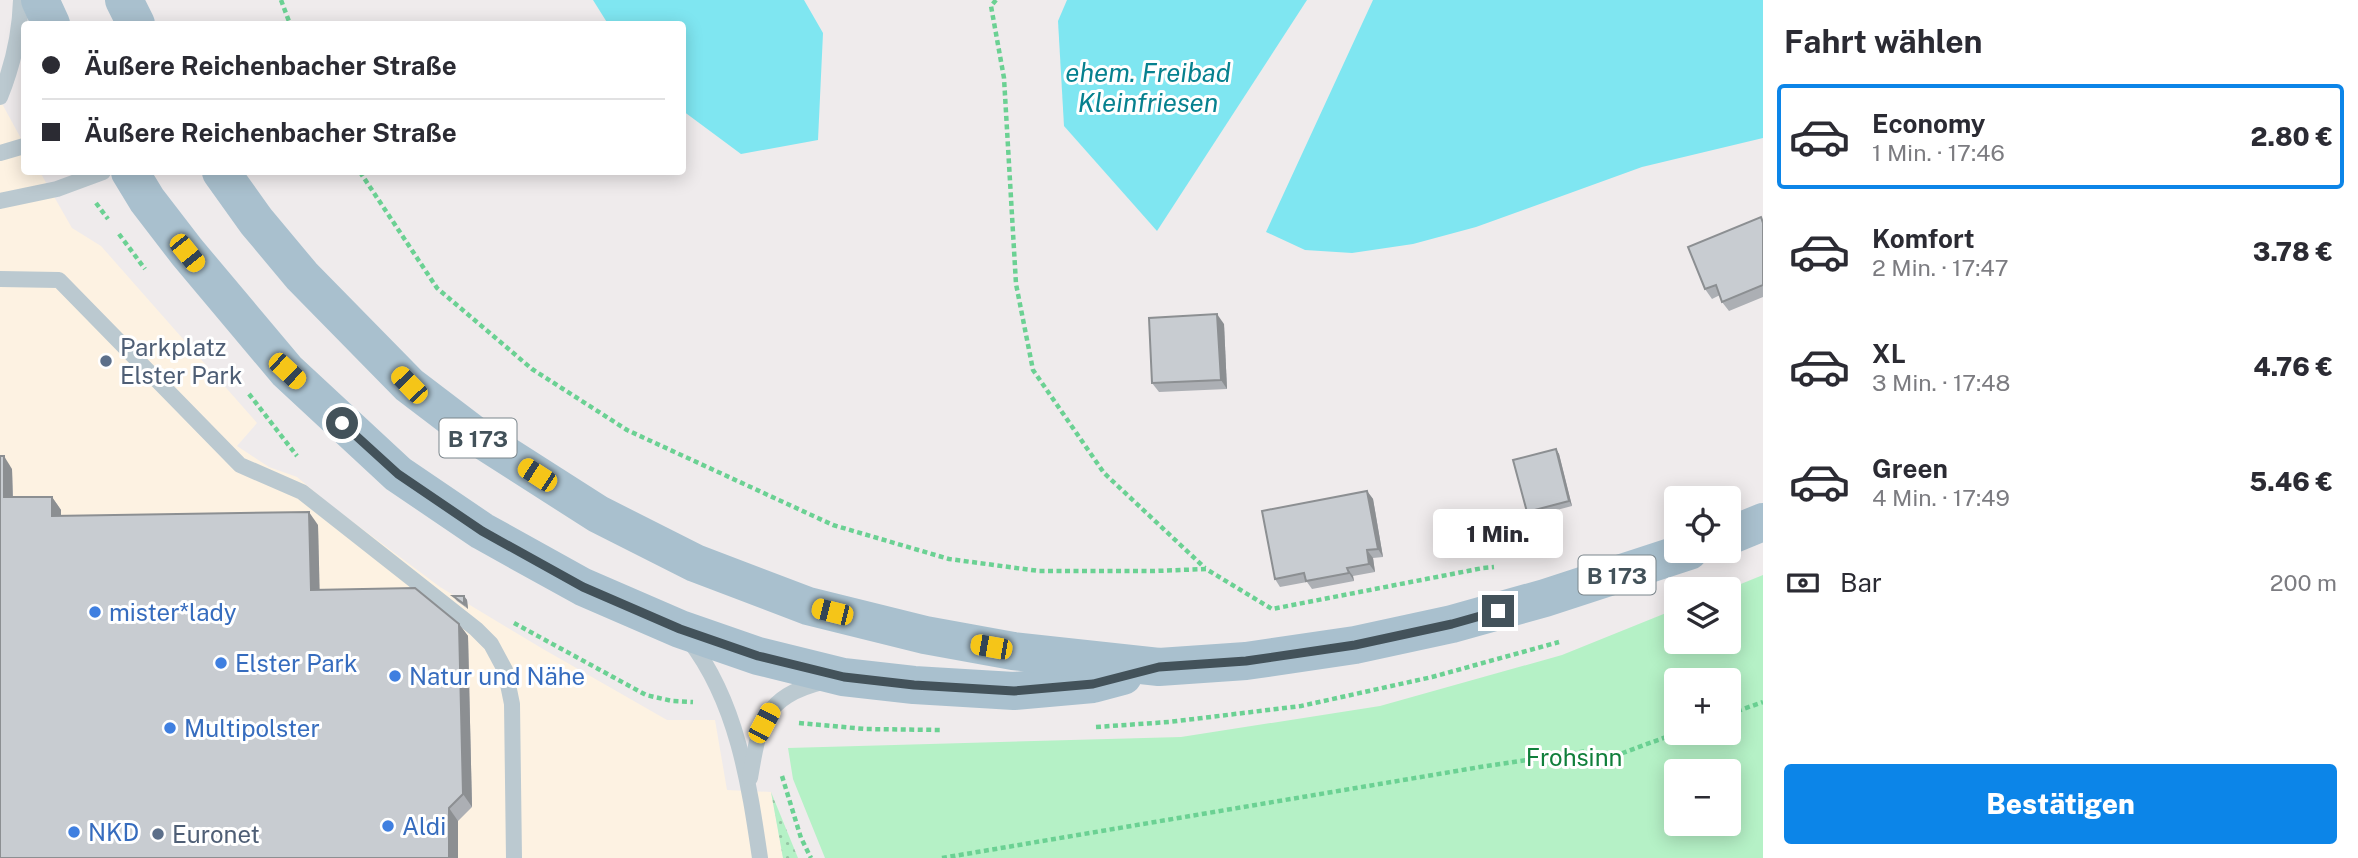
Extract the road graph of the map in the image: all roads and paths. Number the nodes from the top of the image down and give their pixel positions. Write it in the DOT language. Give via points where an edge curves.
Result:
graph roads {
  1 [pos="21,0"];
  2 [pos="40,0"];
  3 [pos="124,0"];
  4 [pos="281,0"];
  5 [pos="996,0"];
  6 [pos="50,21"];
  7 [pos="134,21"];
  8 [pos="289,21"];
  9 [pos="0,97"];
  10 [pos="21,147"];
  11 [pos="0,153"];
  12 [pos="95,175"];
  13 [pos="132,175"];
  14 [pos="223,175"];
  15 [pos="362,175"];
  16 [pos="0,201"];
  17 [pos="0,279"];
  18 [pos="1763,522"];
  19 [pos="1741,531"];
  20 [pos="1664,559"];
  21 [pos="1206,569"];
  22 [pos="1545,598"];
  23 [pos="680,629"];
  24 [pos="1159,667"];
  25 [pos="844,677"];
  26 [pos="1763,702"];
  27 [pos="1741,710"];
  28 [pos="1664,738"];
  29 [pos="1587,751"];
  30 [pos="780,764"];
  31 [pos="1590,765"];
  32 [pos="749,784"];
  33 [pos="514,858"];
  34 [pos="760,858"];
  35 [pos="811,858"];
  36 [pos="942,858"];
  1 -- 9 [label="lane" via="12,67"];
  2 -- 6 [label="main road"];
  3 -- 7 [label="main road"];
  4 -- 8 [label="path"];
  5 -- 21 [label="path" via="991,6 1004,78 1016,284 1033,370 1104,473"];
  10 -- 11 [label="lane"];
  12 -- 16 [label="lane"];
  13 -- 23 [label="main road, B 173" via="187,253 287,371 398,474 482,531 561,575"];
  14 -- 24 [label="main road, B 173" via="302,276 409,385 476,436 598,514 695,563 808,606 1013,651"];
  15 -- 21 [label="path" via="437,288 532,369 627,430 833,525 949,559 1039,570"];
  17 -- 33 [label="lane" via="59,280 240,465 302,492 484,636 505,670 512,704"];
  18 -- 19 [label="main road"];
  20 -- 22 [label="main road, B 173"];
  21 -- 22 [label="path" via="1272,609 1504,567 1520,572"];
  22 -- 24 [label="main road, B 173" via="1355,645 1246,661"];
  23 -- 25 [label="main road, B 173" via="758,656"];
  23 -- 32 [label="lane" via="716,682"];
  24 -- 25 [label="main road, B 173" via="1093,684 1014,691"];
  25 -- 32 [label="lane" via="804,687 770,710 757,735"];
  26 -- 27 [label="path"];
  28 -- 31 [label="path"];
  29 -- 36 [label="path"];
  30 -- 35 [label="path"];
  32 -- 34 [label="lane"];
}
